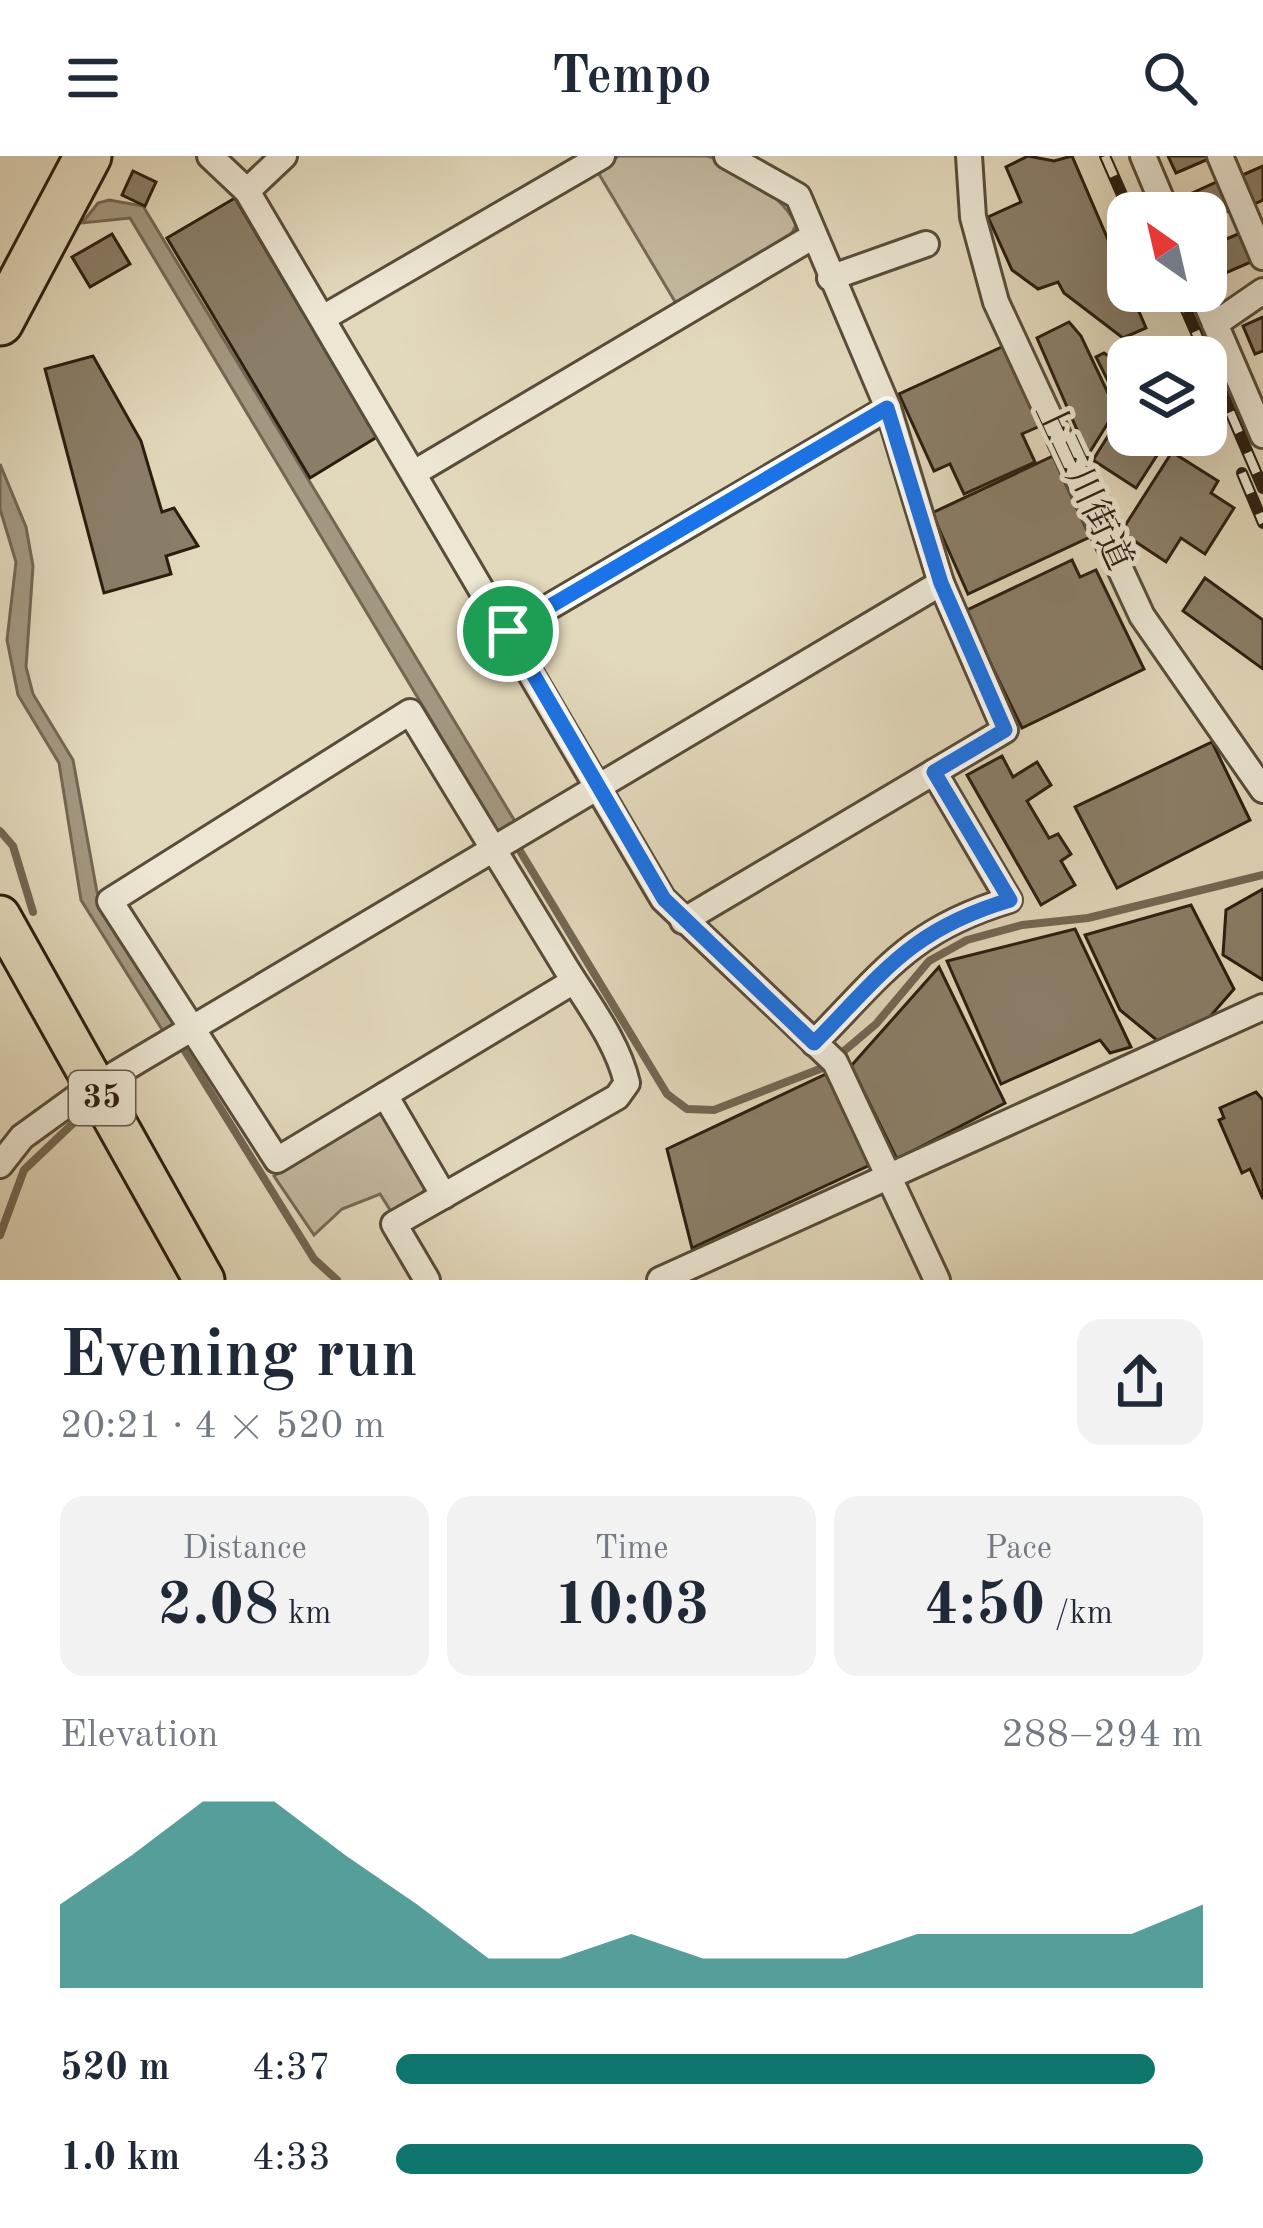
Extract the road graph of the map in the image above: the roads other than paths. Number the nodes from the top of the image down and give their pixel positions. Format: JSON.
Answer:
{"nodes":[{"id":1,"x":88,"y":156,"type":"edge"},
{"id":2,"x":210,"y":156,"type":"edge"},
{"id":3,"x":284,"y":156,"type":"edge"},
{"id":4,"x":602,"y":156,"type":"edge"},
{"id":5,"x":728,"y":156,"type":"edge"},
{"id":6,"x":969,"y":156,"type":"edge"},
{"id":7,"x":1143,"y":156,"type":"edge"},
{"id":8,"x":1220,"y":156,"type":"edge"},
{"id":9,"x":247,"y":191,"type":"junction"},
{"id":10,"x":1158,"y":192,"type":"edge"},
{"id":11,"x":812,"y":237,"type":"junction"},
{"id":12,"x":926,"y":244,"type":"dead end"},
{"id":13,"x":1263,"y":257,"type":"edge"},
{"id":14,"x":830,"y":278,"type":"junction"},
{"id":15,"x":1263,"y":291,"type":"edge"},
{"id":16,"x":1210,"y":312,"type":"edge"},
{"id":17,"x":323,"y":318,"type":"junction"},
{"id":18,"x":0,"y":322,"type":"edge"},
{"id":19,"x":1215,"y":324,"type":"junction"},
{"id":20,"x":887,"y":408,"type":"junction"},
{"id":21,"x":1263,"y":435,"type":"edge"},
{"id":22,"x":415,"y":473,"type":"junction"},
{"id":23,"x":941,"y":583,"type":"junction"},
{"id":24,"x":508,"y":631,"type":"junction"},
{"id":25,"x":934,"y":772,"type":"junction"},
{"id":26,"x":600,"y":785,"type":"junction"},
{"id":27,"x":1263,"y":790,"type":"edge"},
{"id":28,"x":493,"y":849,"type":"junction"},
{"id":29,"x":0,"y":916,"type":"edge"},
{"id":30,"x":683,"y":921,"type":"junction"},
{"id":31,"x":574,"y":981,"type":"junction"},
{"id":32,"x":1263,"y":1007,"type":"edge"},
{"id":33,"x":192,"y":1028,"type":"junction"},
{"id":34,"x":814,"y":1043,"type":"junction"},
{"id":35,"x":95,"y":1085,"type":"junction"},
{"id":36,"x":385,"y":1095,"type":"junction"},
{"id":37,"x":0,"y":1165,"type":"edge"},
{"id":38,"x":892,"y":1175,"type":"junction"},
{"id":39,"x":444,"y":1196,"type":"junction"},
{"id":40,"x":204,"y":1280,"type":"edge"},
{"id":41,"x":427,"y":1280,"type":"edge"},
{"id":42,"x":660,"y":1280,"type":"edge"},
{"id":43,"x":937,"y":1280,"type":"edge"}],
"edges":[{"from":1,"to":18,"type":"highway"},
{"from":2,"to":9,"type":"street"},
{"from":3,"to":9,"type":"street"},
{"from":4,"to":17,"type":"street"},
{"from":5,"to":11,"type":"street"},
{"from":6,"to":27,"type":"street","name":"上三川街道"},
{"from":7,"to":10,"type":"street"},
{"from":8,"to":13,"type":"street"},
{"from":9,"to":17,"type":"street"},
{"from":11,"to":14,"type":"street"},
{"from":11,"to":22,"type":"street"},
{"from":12,"to":14,"type":"street"},
{"from":14,"to":20,"type":"street"},
{"from":15,"to":19,"type":"street"},
{"from":16,"to":19,"type":"street"},
{"from":17,"to":22,"type":"street"},
{"from":19,"to":21,"type":"street"},
{"from":20,"to":23,"type":"street"},
{"from":20,"to":24,"type":"street"},
{"from":22,"to":24,"type":"street"},
{"from":23,"to":25,"type":"street"},
{"from":23,"to":26,"type":"street"},
{"from":24,"to":26,"type":"street"},
{"from":25,"to":30,"type":"street"},
{"from":25,"to":34,"type":"street"},
{"from":26,"to":28,"type":"street"},
{"from":26,"to":30,"type":"street"},
{"from":28,"to":31,"type":"street"},
{"from":28,"to":33,"type":"street"},
{"from":28,"to":33,"type":"street"},
{"from":29,"to":35,"type":"main road","number":"35"},
{"from":30,"to":34,"type":"street"},
{"from":31,"to":36,"type":"street"},
{"from":31,"to":39,"type":"street"},
{"from":32,"to":38,"type":"street"},
{"from":33,"to":35,"type":"street"},
{"from":33,"to":36,"type":"street"},
{"from":34,"to":38,"type":"street"},
{"from":35,"to":37,"type":"street"},
{"from":35,"to":40,"type":"main road","number":"35"},
{"from":36,"to":39,"type":"street"},
{"from":38,"to":42,"type":"street"},
{"from":38,"to":43,"type":"street"},
{"from":39,"to":41,"type":"street"}]}
